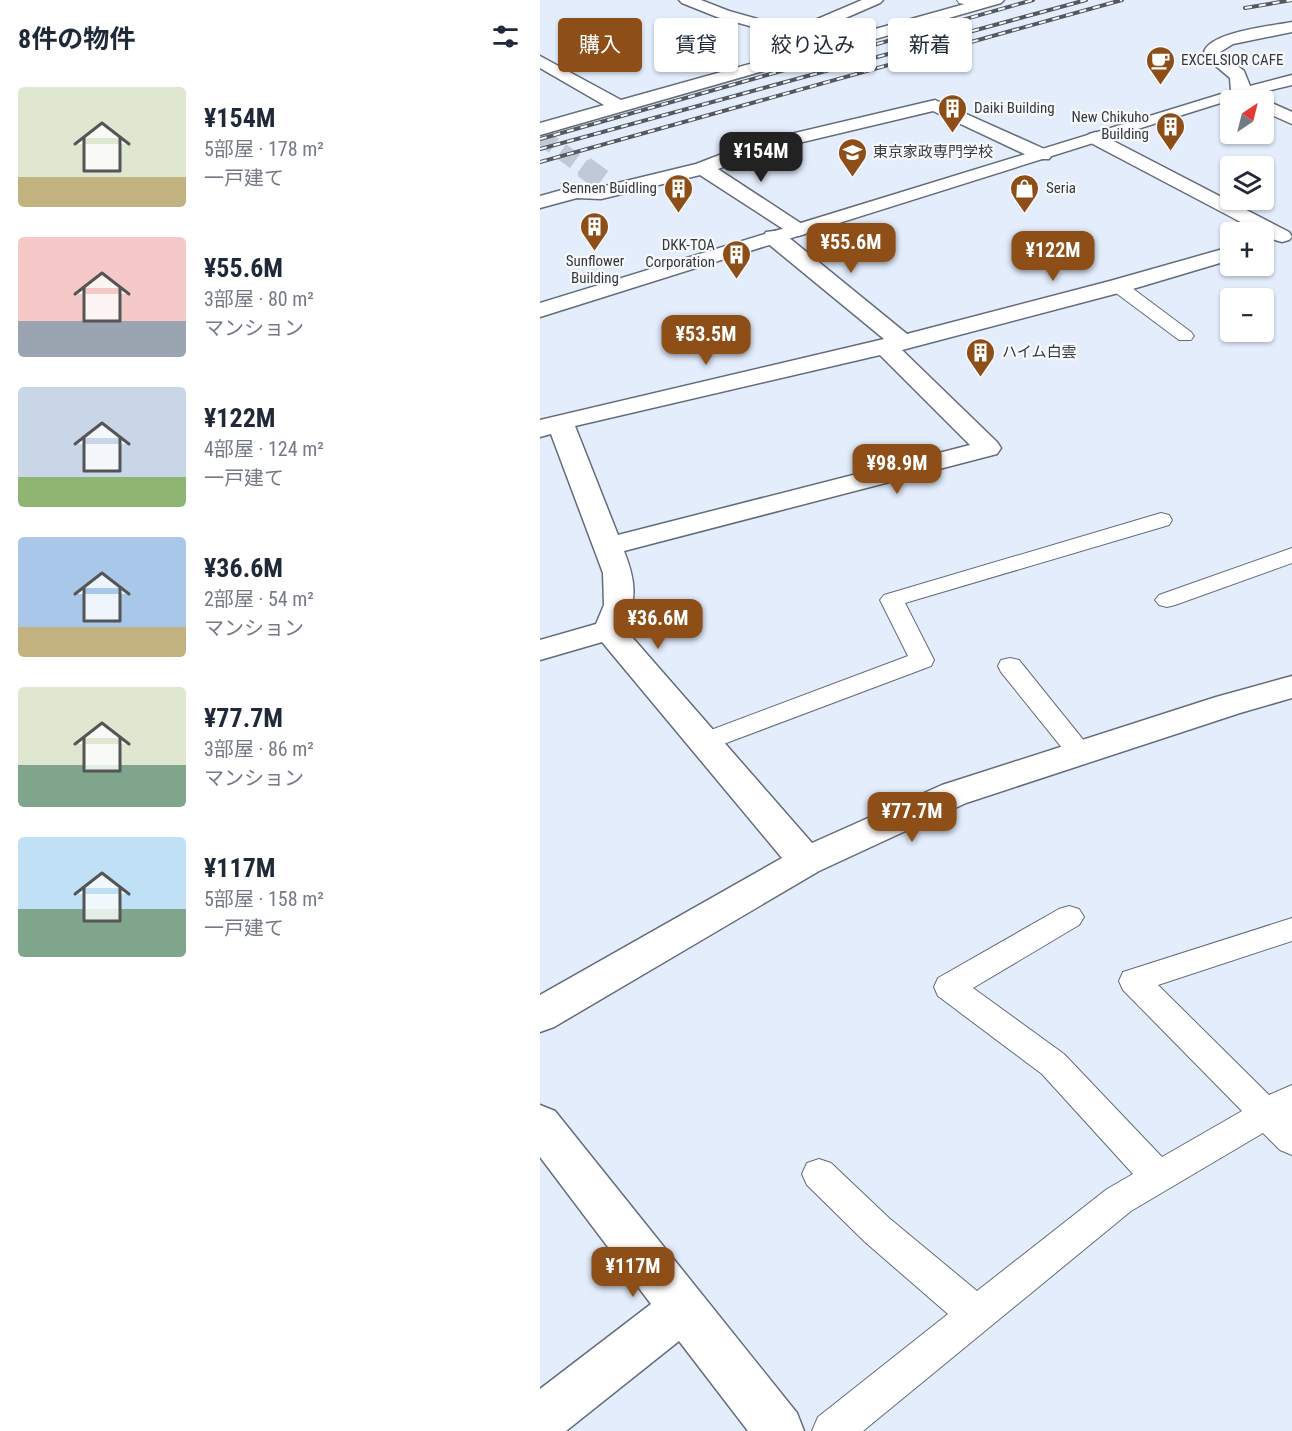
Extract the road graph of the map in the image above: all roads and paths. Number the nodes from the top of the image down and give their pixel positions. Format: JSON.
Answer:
{"nodes":[{"id":1,"x":687,"y":0,"type":"edge"},
{"id":2,"x":875,"y":0,"type":"edge"},
{"id":3,"x":963,"y":0,"type":"edge"},
{"id":4,"x":989,"y":2,"type":"edge"},
{"id":5,"x":833,"y":18,"type":"edge"},
{"id":6,"x":750,"y":22,"type":"edge"},
{"id":7,"x":1292,"y":27,"type":"edge"},
{"id":8,"x":876,"y":34,"type":"edge"},
{"id":9,"x":540,"y":61,"type":"edge"},
{"id":10,"x":1226,"y":65,"type":"junction"},
{"id":11,"x":750,"y":70,"type":"edge"},
{"id":12,"x":1292,"y":78,"type":"edge"},
{"id":13,"x":1244,"y":90,"type":"edge"},
{"id":14,"x":1264,"y":90,"type":"edge"},
{"id":15,"x":1220,"y":104,"type":"edge"},
{"id":16,"x":620,"y":108,"type":"junction"},
{"id":17,"x":1274,"y":110,"type":"edge"},
{"id":18,"x":1292,"y":119,"type":"edge"},
{"id":19,"x":540,"y":129,"type":"edge"},
{"id":20,"x":1096,"y":138,"type":"junction"},
{"id":21,"x":1042,"y":155,"type":"junction"},
{"id":22,"x":703,"y":168,"type":"junction"},
{"id":23,"x":540,"y":202,"type":"edge"},
{"id":24,"x":798,"y":230,"type":"junction"},
{"id":25,"x":774,"y":237,"type":"junction"},
{"id":26,"x":1282,"y":238,"type":"edge"},
{"id":27,"x":1220,"y":256,"type":"edge"},
{"id":28,"x":1118,"y":286,"type":"junction"},
{"id":29,"x":540,"y":310,"type":"edge"},
{"id":30,"x":1185,"y":336,"type":"dead end"},
{"id":31,"x":893,"y":344,"type":"junction"},
{"id":32,"x":550,"y":426,"type":"edge"},
{"id":33,"x":1161,"y":520,"type":"dead end"},
{"id":34,"x":608,"y":546,"type":"junction"},
{"id":35,"x":1292,"y":555,"type":"edge"},
{"id":36,"x":1167,"y":600,"type":"dead end"},
{"id":37,"x":609,"y":630,"type":"junction"},
{"id":38,"x":540,"y":650,"type":"edge"},
{"id":39,"x":1010,"y":666,"type":"dead end"},
{"id":40,"x":1292,"y":687,"type":"edge"},
{"id":41,"x":704,"y":742,"type":"junction"},
{"id":42,"x":1080,"y":753,"type":"junction"},
{"id":43,"x":806,"y":861,"type":"junction"},
{"id":44,"x":1069,"y":917,"type":"dead end"},
{"id":45,"x":1292,"y":929,"type":"edge"},
{"id":46,"x":540,"y":1015,"type":"edge"},
{"id":47,"x":1279,"y":1106,"type":"edge"},
{"id":48,"x":540,"y":1124,"type":"edge"},
{"id":49,"x":1292,"y":1140,"type":"edge"},
{"id":50,"x":819,"y":1174,"type":"dead end"},
{"id":51,"x":1158,"y":1177,"type":"junction"},
{"id":52,"x":682,"y":1309,"type":"junction"},
{"id":53,"x":977,"y":1315,"type":"junction"},
{"id":54,"x":540,"y":1420,"type":"edge"},
{"id":55,"x":779,"y":1431,"type":"edge"},
{"id":56,"x":832,"y":1431,"type":"edge"}],
"edges":[{"from":1,"to":6,"type":"street"},
{"from":2,"to":5,"type":"street"},
{"from":3,"to":4,"type":"lane"},
{"from":4,"to":8,"type":"street"},
{"from":7,"to":10,"type":"street"},
{"from":9,"to":16,"type":"street"},
{"from":10,"to":12,"type":"street"},
{"from":10,"to":13,"type":"street"},
{"from":11,"to":16,"type":"street"},
{"from":12,"to":14,"type":"street"},
{"from":15,"to":20,"type":"street"},
{"from":16,"to":19,"type":"street"},
{"from":17,"to":18,"type":"street"},
{"from":20,"to":21,"type":"street"},
{"from":20,"to":26,"type":"street"},
{"from":21,"to":22,"type":"street"},
{"from":21,"to":24,"type":"street"},
{"from":22,"to":23,"type":"street"},
{"from":22,"to":24,"type":"street"},
{"from":24,"to":25,"type":"street"},
{"from":25,"to":29,"type":"street"},
{"from":25,"to":31,"type":"street"},
{"from":27,"to":28,"type":"street"},
{"from":28,"to":30,"type":"lane"},
{"from":28,"to":31,"type":"street"},
{"from":31,"to":32,"type":"street"},
{"from":31,"to":34,"type":"street"},
{"from":32,"to":34,"type":"street"},
{"from":33,"to":41,"type":"lane"},
{"from":34,"to":37,"type":"street"},
{"from":35,"to":36,"type":"lane"},
{"from":37,"to":38,"type":"street"},
{"from":37,"to":41,"type":"street"},
{"from":39,"to":42,"type":"lane"},
{"from":40,"to":42,"type":"street"},
{"from":41,"to":43,"type":"street"},
{"from":42,"to":43,"type":"street"},
{"from":43,"to":46,"type":"street"},
{"from":44,"to":51,"type":"lane"},
{"from":45,"to":47,"type":"lane"},
{"from":47,"to":49,"type":"lane"},
{"from":47,"to":51,"type":"lane"},
{"from":48,"to":52,"type":"street"},
{"from":50,"to":53,"type":"lane"},
{"from":51,"to":53,"type":"lane"},
{"from":52,"to":54,"type":"street"},
{"from":52,"to":55,"type":"street"},
{"from":53,"to":56,"type":"lane"}]}
